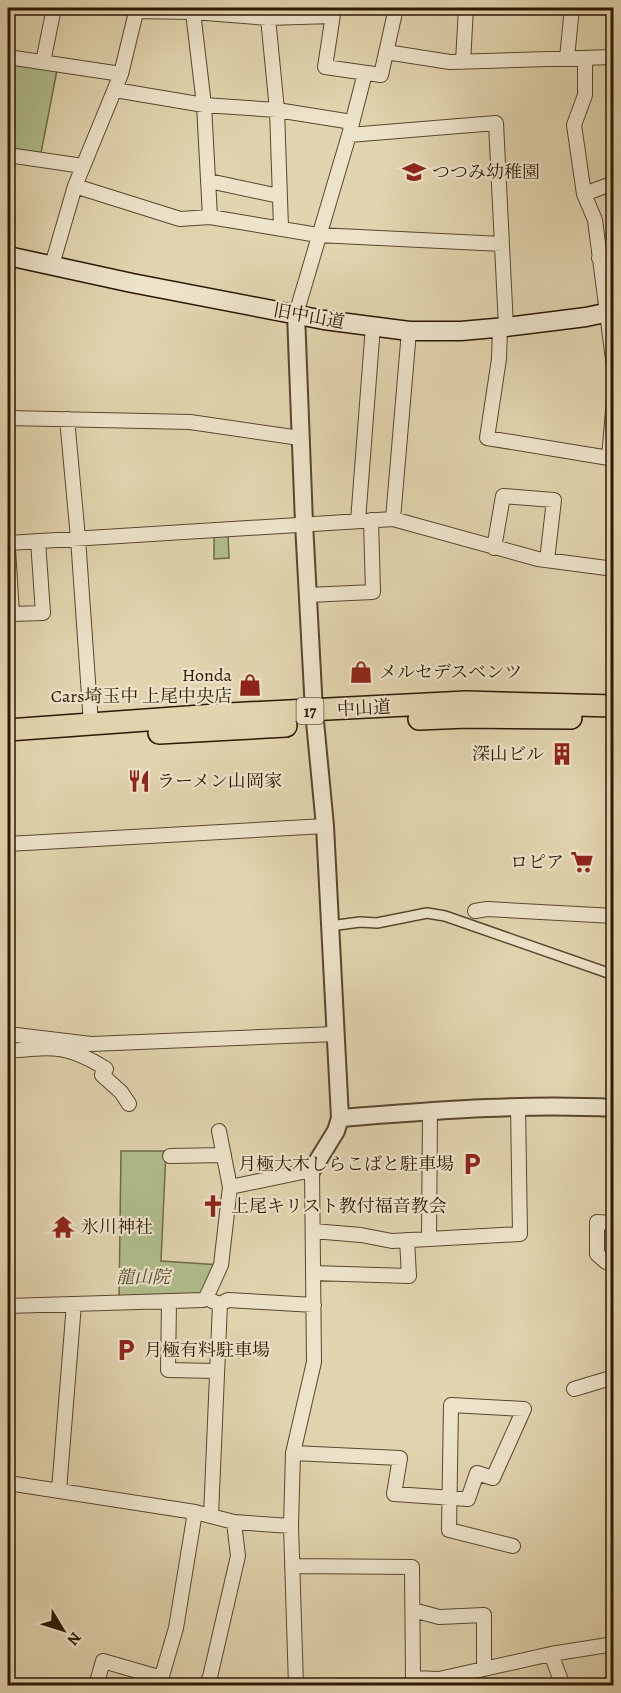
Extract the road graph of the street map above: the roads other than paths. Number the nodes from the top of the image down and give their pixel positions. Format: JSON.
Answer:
{"nodes":[{"id":1,"x":54,"y":8,"type":"edge"},
{"id":2,"x":396,"y":8,"type":"edge"},
{"id":3,"x":466,"y":8,"type":"edge"},
{"id":4,"x":572,"y":8,"type":"edge"},
{"id":5,"x":137,"y":9,"type":"edge"},
{"id":6,"x":200,"y":11,"type":"edge"},
{"id":7,"x":333,"y":12,"type":"edge"},
{"id":8,"x":267,"y":18,"type":"junction"},
{"id":9,"x":386,"y":52,"type":"junction"},
{"id":10,"x":8,"y":57,"type":"edge"},
{"id":11,"x":614,"y":57,"type":"edge"},
{"id":12,"x":567,"y":58,"type":"junction"},
{"id":13,"x":585,"y":58,"type":"junction"},
{"id":14,"x":43,"y":62,"type":"junction"},
{"id":15,"x":463,"y":62,"type":"junction"},
{"id":16,"x":365,"y":73,"type":"junction"},
{"id":17,"x":121,"y":74,"type":"junction"},
{"id":18,"x":115,"y":90,"type":"junction"},
{"id":19,"x":204,"y":105,"type":"junction"},
{"id":20,"x":277,"y":110,"type":"junction"},
{"id":21,"x":351,"y":128,"type":"junction"},
{"id":22,"x":8,"y":155,"type":"edge"},
{"id":23,"x":83,"y":166,"type":"junction"},
{"id":24,"x":208,"y":181,"type":"junction"},
{"id":25,"x":614,"y":183,"type":"edge"},
{"id":26,"x":75,"y":186,"type":"junction"},
{"id":27,"x":584,"y":194,"type":"junction"},
{"id":28,"x":279,"y":196,"type":"junction"},
{"id":29,"x":210,"y":217,"type":"junction"},
{"id":30,"x":281,"y":228,"type":"junction"},
{"id":31,"x":318,"y":235,"type":"junction"},
{"id":32,"x":502,"y":244,"type":"junction"},
{"id":33,"x":614,"y":253,"type":"edge"},
{"id":34,"x":8,"y":256,"type":"edge"},
{"id":35,"x":599,"y":258,"type":"junction"},
{"id":36,"x":51,"y":265,"type":"junction"},
{"id":37,"x":609,"y":312,"type":"edge"},
{"id":38,"x":296,"y":314,"type":"junction"},
{"id":39,"x":373,"y":326,"type":"junction"},
{"id":40,"x":503,"y":328,"type":"junction"},
{"id":41,"x":409,"y":331,"type":"junction"},
{"id":42,"x":614,"y":367,"type":"edge"},
{"id":43,"x":614,"y":399,"type":"edge"},
{"id":44,"x":8,"y":418,"type":"edge"},
{"id":45,"x":67,"y":419,"type":"junction"},
{"id":46,"x":300,"y":438,"type":"junction"},
{"id":47,"x":393,"y":519,"type":"junction"},
{"id":48,"x":364,"y":520,"type":"junction"},
{"id":49,"x":304,"y":523,"type":"junction"},
{"id":50,"x":78,"y":537,"type":"junction"},
{"id":51,"x":38,"y":541,"type":"junction"},
{"id":52,"x":8,"y":543,"type":"edge"},
{"id":53,"x":494,"y":548,"type":"junction"},
{"id":54,"x":8,"y":549,"type":"edge"},
{"id":55,"x":547,"y":560,"type":"junction"},
{"id":56,"x":614,"y":570,"type":"edge"},
{"id":57,"x":308,"y":595,"type":"junction"},
{"id":58,"x":614,"y":706,"type":"edge"},
{"id":59,"x":315,"y":717,"type":"junction"},
{"id":60,"x":614,"y":719,"type":"edge"},
{"id":61,"x":91,"y":724,"type":"junction"},
{"id":62,"x":8,"y":730,"type":"edge"},
{"id":63,"x":8,"y":743,"type":"edge"},
{"id":64,"x":325,"y":826,"type":"junction"},
{"id":65,"x":8,"y":844,"type":"edge"},
{"id":66,"x":475,"y":911,"type":"joint"},
{"id":67,"x":614,"y":916,"type":"edge"},
{"id":68,"x":470,"y":924,"type":"junction"},
{"id":69,"x":330,"y":926,"type":"junction"},
{"id":70,"x":614,"y":975,"type":"edge"},
{"id":71,"x":8,"y":1034,"type":"edge"},
{"id":72,"x":336,"y":1034,"type":"junction"},
{"id":73,"x":8,"y":1051,"type":"edge"},
{"id":74,"x":129,"y":1104,"type":"dead end"},
{"id":75,"x":518,"y":1106,"type":"junction"},
{"id":76,"x":614,"y":1108,"type":"edge"},
{"id":77,"x":430,"y":1111,"type":"junction"},
{"id":78,"x":340,"y":1118,"type":"junction"},
{"id":79,"x":219,"y":1131,"type":"dead end"},
{"id":80,"x":224,"y":1155,"type":"junction"},
{"id":81,"x":170,"y":1156,"type":"dead end"},
{"id":82,"x":312,"y":1170,"type":"junction"},
{"id":83,"x":230,"y":1187,"type":"junction"},
{"id":84,"x":614,"y":1222,"type":"edge"},
{"id":85,"x":313,"y":1231,"type":"junction"},
{"id":86,"x":429,"y":1239,"type":"junction"},
{"id":87,"x":406,"y":1240,"type":"junction"},
{"id":88,"x":614,"y":1262,"type":"edge"},
{"id":89,"x":313,"y":1273,"type":"junction"},
{"id":90,"x":206,"y":1298,"type":"junction"},
{"id":91,"x":169,"y":1301,"type":"junction"},
{"id":92,"x":74,"y":1304,"type":"junction"},
{"id":93,"x":220,"y":1304,"type":"junction"},
{"id":94,"x":314,"y":1305,"type":"junction"},
{"id":95,"x":8,"y":1306,"type":"edge"},
{"id":96,"x":217,"y":1371,"type":"junction"},
{"id":97,"x":614,"y":1377,"type":"edge"},
{"id":98,"x":574,"y":1389,"type":"dead end"},
{"id":99,"x":293,"y":1453,"type":"junction"},
{"id":100,"x":8,"y":1483,"type":"edge"},
{"id":101,"x":59,"y":1490,"type":"junction"},
{"id":102,"x":450,"y":1497,"type":"junction"},
{"id":103,"x":195,"y":1512,"type":"junction"},
{"id":104,"x":211,"y":1516,"type":"junction"},
{"id":105,"x":234,"y":1522,"type":"junction"},
{"id":106,"x":291,"y":1526,"type":"junction"},
{"id":107,"x":513,"y":1546,"type":"dead end"},
{"id":108,"x":292,"y":1566,"type":"junction"},
{"id":109,"x":413,"y":1610,"type":"junction"},
{"id":110,"x":614,"y":1644,"type":"edge"},
{"id":111,"x":552,"y":1654,"type":"junction"},
{"id":112,"x":484,"y":1669,"type":"junction"},
{"id":113,"x":160,"y":1682,"type":"edge"},
{"id":114,"x":96,"y":1686,"type":"edge"},
{"id":115,"x":206,"y":1686,"type":"edge"},
{"id":116,"x":296,"y":1686,"type":"edge"},
{"id":117,"x":564,"y":1686,"type":"edge"}],
"edges":[{"from":1,"to":14,"type":"street"},
{"from":2,"to":9,"type":"street"},
{"from":3,"to":15,"type":"street"},
{"from":4,"to":12,"type":"street"},
{"from":5,"to":6,"type":"street"},
{"from":5,"to":17,"type":"street"},
{"from":6,"to":8,"type":"street"},
{"from":6,"to":19,"type":"street"},
{"from":7,"to":8,"type":"street"},
{"from":7,"to":16,"type":"street"},
{"from":8,"to":20,"type":"street"},
{"from":9,"to":15,"type":"street"},
{"from":9,"to":16,"type":"street"},
{"from":10,"to":14,"type":"street"},
{"from":11,"to":13,"type":"street"},
{"from":12,"to":13,"type":"street"},
{"from":12,"to":15,"type":"street"},
{"from":13,"to":27,"type":"street"},
{"from":14,"to":17,"type":"street"},
{"from":16,"to":21,"type":"street"},
{"from":17,"to":18,"type":"street"},
{"from":18,"to":19,"type":"street"},
{"from":18,"to":23,"type":"street"},
{"from":19,"to":20,"type":"street"},
{"from":19,"to":24,"type":"street"},
{"from":20,"to":21,"type":"street"},
{"from":20,"to":28,"type":"street"},
{"from":21,"to":31,"type":"street"},
{"from":21,"to":32,"type":"street"},
{"from":22,"to":23,"type":"street"},
{"from":23,"to":26,"type":"street"},
{"from":24,"to":28,"type":"street"},
{"from":24,"to":29,"type":"street"},
{"from":25,"to":27,"type":"street"},
{"from":26,"to":29,"type":"street"},
{"from":26,"to":36,"type":"street"},
{"from":27,"to":35,"type":"street"},
{"from":28,"to":30,"type":"street"},
{"from":29,"to":30,"type":"street"},
{"from":30,"to":31,"type":"street"},
{"from":31,"to":32,"type":"street"},
{"from":31,"to":38,"type":"street"},
{"from":32,"to":40,"type":"street"},
{"from":33,"to":35,"type":"street"},
{"from":34,"to":36,"type":"main road","name":"旧中山道"},
{"from":35,"to":37,"type":"street"},
{"from":36,"to":38,"type":"main road","name":"旧中山道"},
{"from":37,"to":40,"type":"main road","name":"旧中山道"},
{"from":37,"to":42,"type":"street"},
{"from":38,"to":39,"type":"main road","name":"旧中山道"},
{"from":38,"to":46,"type":"street"},
{"from":39,"to":41,"type":"main road","name":"旧中山道"},
{"from":39,"to":48,"type":"street"},
{"from":40,"to":41,"type":"main road","name":"旧中山道"},
{"from":40,"to":43,"type":"street"},
{"from":41,"to":47,"type":"street"},
{"from":44,"to":45,"type":"street"},
{"from":45,"to":46,"type":"street"},
{"from":45,"to":50,"type":"street"},
{"from":46,"to":49,"type":"street"},
{"from":47,"to":48,"type":"street"},
{"from":47,"to":53,"type":"street"},
{"from":48,"to":49,"type":"street"},
{"from":48,"to":57,"type":"street"},
{"from":49,"to":50,"type":"street"},
{"from":49,"to":57,"type":"street"},
{"from":50,"to":51,"type":"street"},
{"from":50,"to":61,"type":"street"},
{"from":51,"to":52,"type":"street"},
{"from":51,"to":54,"type":"street"},
{"from":53,"to":55,"type":"street"},
{"from":53,"to":55,"type":"street"},
{"from":55,"to":56,"type":"street"},
{"from":57,"to":59,"type":"street"},
{"from":58,"to":59,"type":"highway","name":"中山道","number":"17"},
{"from":59,"to":60,"type":"highway","name":"中山道","number":"17"},
{"from":59,"to":61,"type":"highway","name":"中山道","number":"17"},
{"from":59,"to":63,"type":"highway","name":"中山道","number":"17"},
{"from":59,"to":64,"type":"street"},
{"from":61,"to":62,"type":"highway","name":"中山道","number":"17"},
{"from":64,"to":65,"type":"street"},
{"from":64,"to":69,"type":"street"},
{"from":66,"to":67,"type":"street"},
{"from":66,"to":68,"type":"street"},
{"from":68,"to":69,"type":"street"},
{"from":68,"to":70,"type":"street"},
{"from":69,"to":72,"type":"street"},
{"from":71,"to":72,"type":"street"},
{"from":72,"to":78,"type":"street"},
{"from":73,"to":74,"type":"street"},
{"from":75,"to":76,"type":"street"},
{"from":75,"to":77,"type":"street"},
{"from":75,"to":86,"type":"street"},
{"from":77,"to":78,"type":"street"},
{"from":77,"to":86,"type":"street"},
{"from":78,"to":82,"type":"street"},
{"from":79,"to":80,"type":"street"},
{"from":80,"to":81,"type":"street"},
{"from":80,"to":83,"type":"street"},
{"from":82,"to":83,"type":"street"},
{"from":82,"to":85,"type":"street"},
{"from":83,"to":90,"type":"street"},
{"from":84,"to":88,"type":"street"},
{"from":85,"to":87,"type":"street"},
{"from":85,"to":89,"type":"street"},
{"from":86,"to":87,"type":"street"},
{"from":87,"to":89,"type":"street"},
{"from":89,"to":94,"type":"street"},
{"from":90,"to":91,"type":"street"},
{"from":90,"to":93,"type":"street"},
{"from":91,"to":92,"type":"street"},
{"from":91,"to":96,"type":"street"},
{"from":92,"to":95,"type":"street"},
{"from":92,"to":101,"type":"street"},
{"from":93,"to":94,"type":"street"},
{"from":93,"to":96,"type":"street"},
{"from":94,"to":99,"type":"street"},
{"from":96,"to":104,"type":"street"},
{"from":97,"to":98,"type":"street"},
{"from":99,"to":102,"type":"street"},
{"from":99,"to":106,"type":"street"},
{"from":100,"to":101,"type":"street"},
{"from":101,"to":103,"type":"street"},
{"from":102,"to":102,"type":"street"},
{"from":102,"to":107,"type":"street"},
{"from":103,"to":104,"type":"street"},
{"from":103,"to":113,"type":"street"},
{"from":104,"to":105,"type":"street"},
{"from":105,"to":106,"type":"street"},
{"from":105,"to":115,"type":"street"},
{"from":106,"to":108,"type":"street"},
{"from":108,"to":109,"type":"street"},
{"from":108,"to":116,"type":"street"},
{"from":109,"to":112,"type":"street"},
{"from":109,"to":112,"type":"street"},
{"from":110,"to":111,"type":"street"},
{"from":111,"to":112,"type":"street"},
{"from":111,"to":117,"type":"street"},
{"from":113,"to":114,"type":"street"}]}
